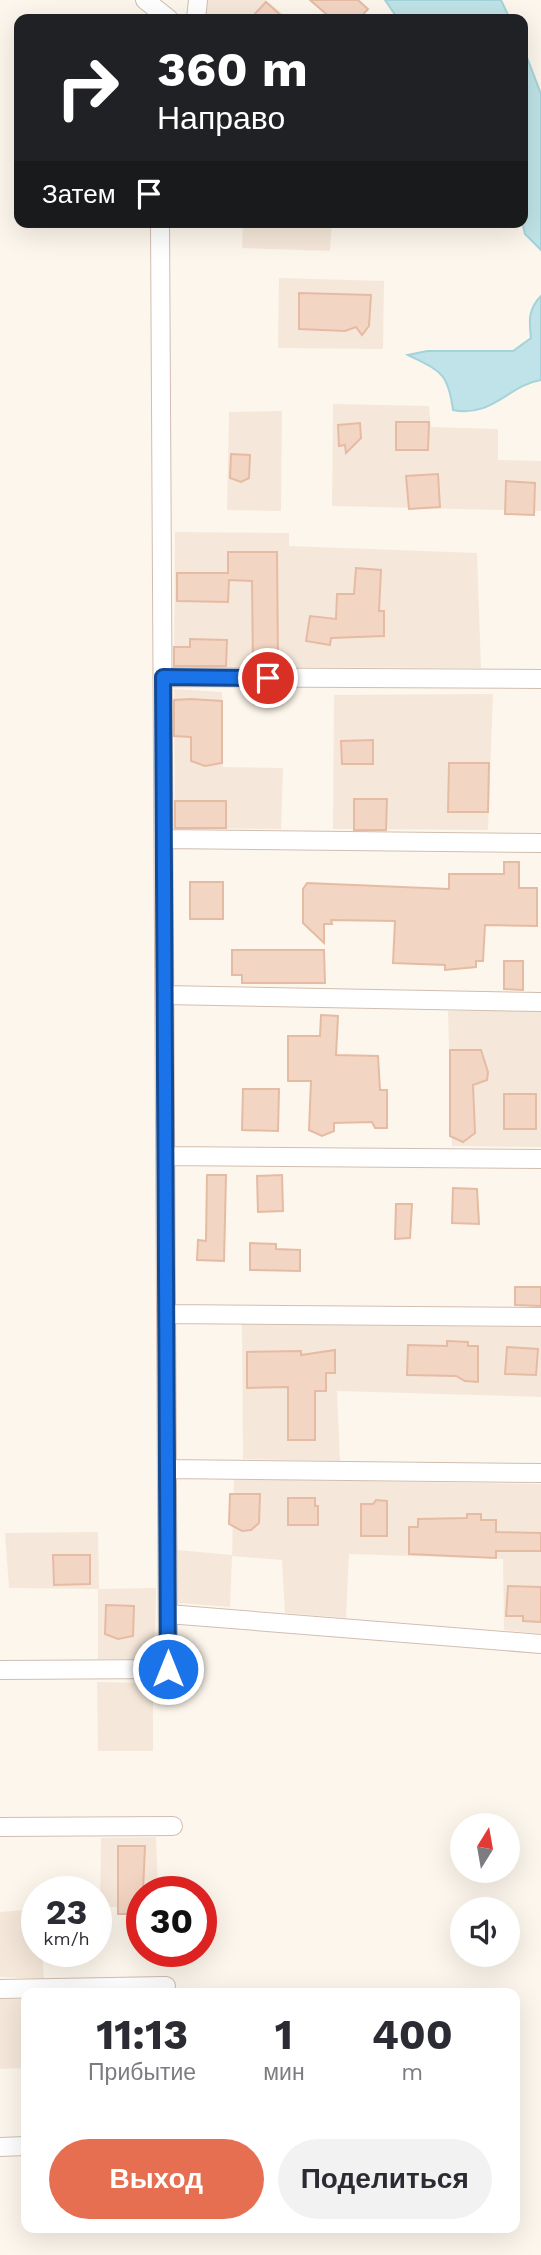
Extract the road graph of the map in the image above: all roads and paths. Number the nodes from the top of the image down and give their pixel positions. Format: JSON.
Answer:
{"nodes":[{"id":1,"x":160,"y":228,"type":"edge"},
{"id":2,"x":163,"y":677,"type":"junction"},
{"id":3,"x":541,"y":679,"type":"edge"},
{"id":4,"x":163,"y":839,"type":"junction"},
{"id":5,"x":541,"y":843,"type":"edge"},
{"id":6,"x":164,"y":995,"type":"junction"},
{"id":7,"x":541,"y":1002,"type":"edge"},
{"id":8,"x":165,"y":1156,"type":"junction"},
{"id":9,"x":541,"y":1159,"type":"edge"},
{"id":10,"x":166,"y":1314,"type":"junction"},
{"id":11,"x":541,"y":1317,"type":"edge"},
{"id":12,"x":167,"y":1469,"type":"junction"},
{"id":13,"x":541,"y":1473,"type":"edge"},
{"id":14,"x":168,"y":1614,"type":"junction"},
{"id":15,"x":541,"y":1644,"type":"edge"},
{"id":16,"x":0,"y":1670,"type":"edge"},
{"id":17,"x":173,"y":1826,"type":"dead end"},
{"id":18,"x":0,"y":1827,"type":"edge"},
{"id":19,"x":166,"y":1986,"type":"dead end"},
{"id":20,"x":55,"y":1988,"type":"edge"},
{"id":21,"x":0,"y":1989,"type":"edge"},
{"id":22,"x":21,"y":1989,"type":"edge"},
{"id":23,"x":21,"y":2146,"type":"edge"},
{"id":24,"x":0,"y":2147,"type":"edge"}],
"edges":[{"from":1,"to":2,"type":"street"},
{"from":2,"to":3,"type":"street"},
{"from":2,"to":4,"type":"street"},
{"from":4,"to":5,"type":"street"},
{"from":4,"to":6,"type":"street"},
{"from":6,"to":7,"type":"street"},
{"from":6,"to":8,"type":"street"},
{"from":8,"to":9,"type":"street"},
{"from":8,"to":10,"type":"street"},
{"from":10,"to":11,"type":"street"},
{"from":10,"to":12,"type":"street"},
{"from":12,"to":13,"type":"street"},
{"from":12,"to":14,"type":"street"},
{"from":14,"to":15,"type":"street"},
{"from":14,"to":16,"type":"street"},
{"from":17,"to":18,"type":"street"},
{"from":19,"to":20,"type":"street"},
{"from":21,"to":22,"type":"street"},
{"from":23,"to":24,"type":"street"}]}
